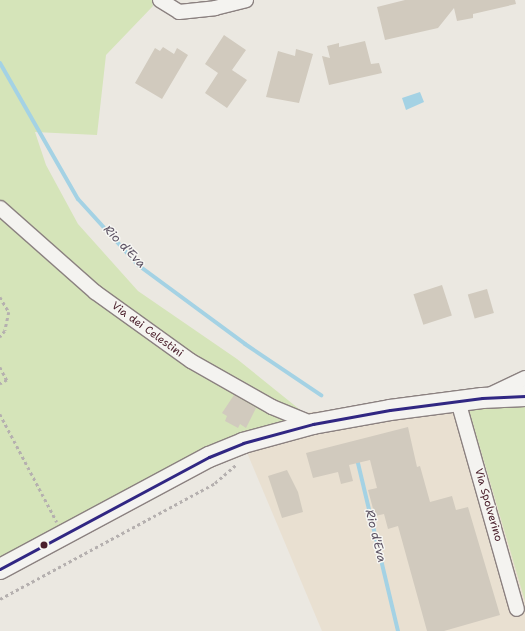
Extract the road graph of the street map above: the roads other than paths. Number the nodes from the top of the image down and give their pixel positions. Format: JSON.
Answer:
{"nodes":[{"id":1,"x":160,"y":0,"type":"edge"},
{"id":2,"x":246,"y":0,"type":"edge"},
{"id":3,"x":0,"y":208,"type":"edge"},
{"id":4,"x":525,"y":378,"type":"edge"},
{"id":5,"x":525,"y":396,"type":"edge"},
{"id":6,"x":482,"y":398,"type":"junction"},
{"id":7,"x":458,"y":402,"type":"junction"},
{"id":8,"x":313,"y":424,"type":"junction"},
{"id":9,"x":0,"y":570,"type":"edge"},
{"id":10,"x":517,"y":609,"type":"dead end"}],
"edges":[{"from":1,"to":2,"type":"street"},
{"from":3,"to":8,"type":"street","name":"Via dei Celestini"},
{"from":4,"to":6,"type":"street"},
{"from":5,"to":6,"type":"main road"},
{"from":6,"to":7,"type":"main road"},
{"from":7,"to":8,"type":"main road"},
{"from":7,"to":10,"type":"street","name":"Via Spolverino"},
{"from":8,"to":9,"type":"main road"}]}
